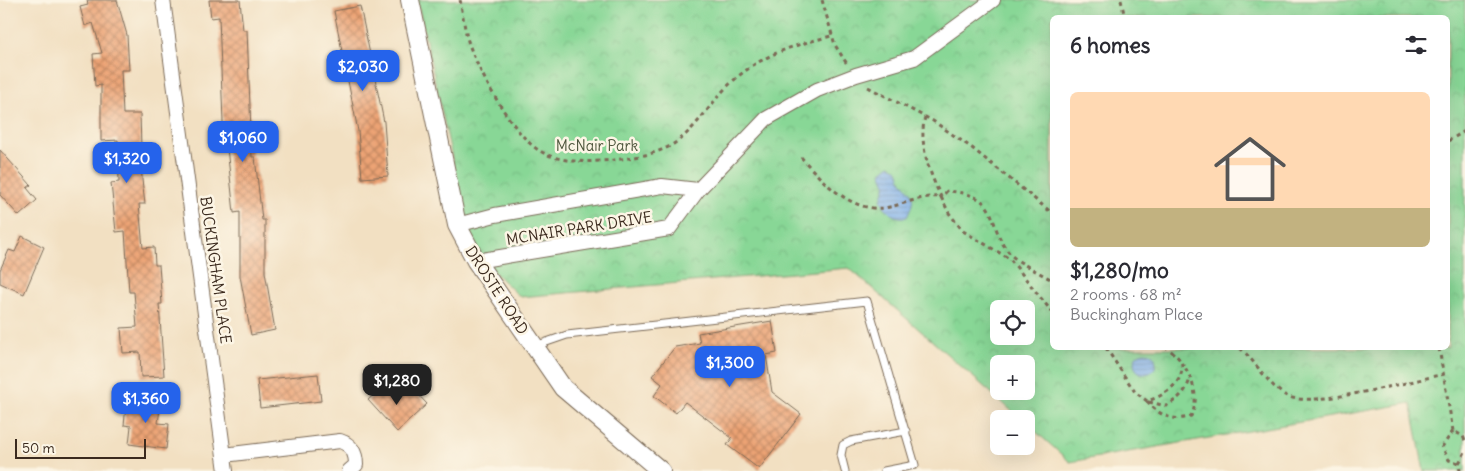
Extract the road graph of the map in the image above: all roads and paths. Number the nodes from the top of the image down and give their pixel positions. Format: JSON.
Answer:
{"nodes":[{"id":1,"x":163,"y":0,"type":"edge"},
{"id":2,"x":410,"y":0,"type":"edge"},
{"id":3,"x":460,"y":0,"type":"edge"},
{"id":4,"x":822,"y":0,"type":"edge"},
{"id":5,"x":993,"y":0,"type":"edge"},
{"id":6,"x":1121,"y":0,"type":"edge"},
{"id":7,"x":1124,"y":15,"type":"edge"},
{"id":8,"x":832,"y":36,"type":"junction"},
{"id":9,"x":856,"y":75,"type":"junction"},
{"id":10,"x":925,"y":117,"type":"junction"},
{"id":11,"x":1465,"y":131,"type":"edge"},
{"id":12,"x":1450,"y":141,"type":"edge"},
{"id":13,"x":801,"y":157,"type":"dead end"},
{"id":14,"x":698,"y":190,"type":"junction"},
{"id":15,"x":940,"y":197,"type":"junction"},
{"id":16,"x":1050,"y":211,"type":"edge"},
{"id":17,"x":457,"y":225,"type":"junction"},
{"id":18,"x":1011,"y":257,"type":"junction"},
{"id":19,"x":476,"y":262,"type":"junction"},
{"id":20,"x":1050,"y":279,"type":"edge"},
{"id":21,"x":1050,"y":309,"type":"edge"},
{"id":22,"x":534,"y":346,"type":"junction"},
{"id":23,"x":1107,"y":350,"type":"edge"},
{"id":24,"x":1169,"y":350,"type":"edge"},
{"id":25,"x":1242,"y":350,"type":"edge"},
{"id":26,"x":1439,"y":350,"type":"edge"},
{"id":27,"x":1179,"y":359,"type":"junction"},
{"id":28,"x":1444,"y":374,"type":"junction"},
{"id":29,"x":1190,"y":377,"type":"junction"},
{"id":30,"x":1146,"y":400,"type":"junction"},
{"id":31,"x":1453,"y":431,"type":"junction"},
{"id":32,"x":906,"y":432,"type":"junction"},
{"id":33,"x":1465,"y":441,"type":"edge"},
{"id":34,"x":1465,"y":452,"type":"edge"},
{"id":35,"x":224,"y":455,"type":"junction"},
{"id":36,"x":1460,"y":463,"type":"junction"},
{"id":37,"x":226,"y":471,"type":"edge"},
{"id":38,"x":350,"y":471,"type":"edge"},
{"id":39,"x":661,"y":471,"type":"edge"},
{"id":40,"x":845,"y":471,"type":"edge"},
{"id":41,"x":884,"y":471,"type":"edge"},
{"id":42,"x":1460,"y":471,"type":"edge"}],
"edges":[{"from":1,"to":35,"type":"street","name":"BUCKINGHAM PLACE"},
{"from":2,"to":17,"type":"street","name":"DROSTE ROAD"},
{"from":3,"to":8,"type":"path"},
{"from":4,"to":8,"type":"path"},
{"from":5,"to":9,"type":"street","name":"MCNAIR PARK DRIVE"},
{"from":6,"to":7,"type":"path"},
{"from":8,"to":9,"type":"path"},
{"from":9,"to":10,"type":"path"},
{"from":9,"to":14,"type":"street","name":"MCNAIR PARK DRIVE"},
{"from":10,"to":15,"type":"path"},
{"from":10,"to":16,"type":"path"},
{"from":11,"to":12,"type":"path"},
{"from":13,"to":15,"type":"path"},
{"from":14,"to":17,"type":"street","name":"MCNAIR PARK DRIVE"},
{"from":14,"to":19,"type":"street","name":"MCNAIR PARK DRIVE"},
{"from":15,"to":18,"type":"path"},
{"from":15,"to":18,"type":"path"},
{"from":17,"to":19,"type":"street","name":"DROSTE ROAD"},
{"from":18,"to":20,"type":"path"},
{"from":18,"to":21,"type":"path"},
{"from":19,"to":22,"type":"street","name":"DROSTE ROAD"},
{"from":22,"to":32,"type":"lane"},
{"from":22,"to":39,"type":"street","name":"DROSTE ROAD"},
{"from":23,"to":30,"type":"path"},
{"from":24,"to":27,"type":"path"},
{"from":25,"to":28,"type":"path"},
{"from":26,"to":28,"type":"path"},
{"from":27,"to":29,"type":"path"},
{"from":27,"to":30,"type":"path"},
{"from":28,"to":31,"type":"path"},
{"from":29,"to":30,"type":"path"},
{"from":29,"to":30,"type":"path"},
{"from":31,"to":33,"type":"path"},
{"from":31,"to":36,"type":"path"},
{"from":32,"to":40,"type":"lane"},
{"from":32,"to":41,"type":"lane"},
{"from":34,"to":36,"type":"path"},
{"from":35,"to":37,"type":"street","name":"BUCKINGHAM PLACE"},
{"from":35,"to":38,"type":"street"},
{"from":36,"to":42,"type":"path"}]}
